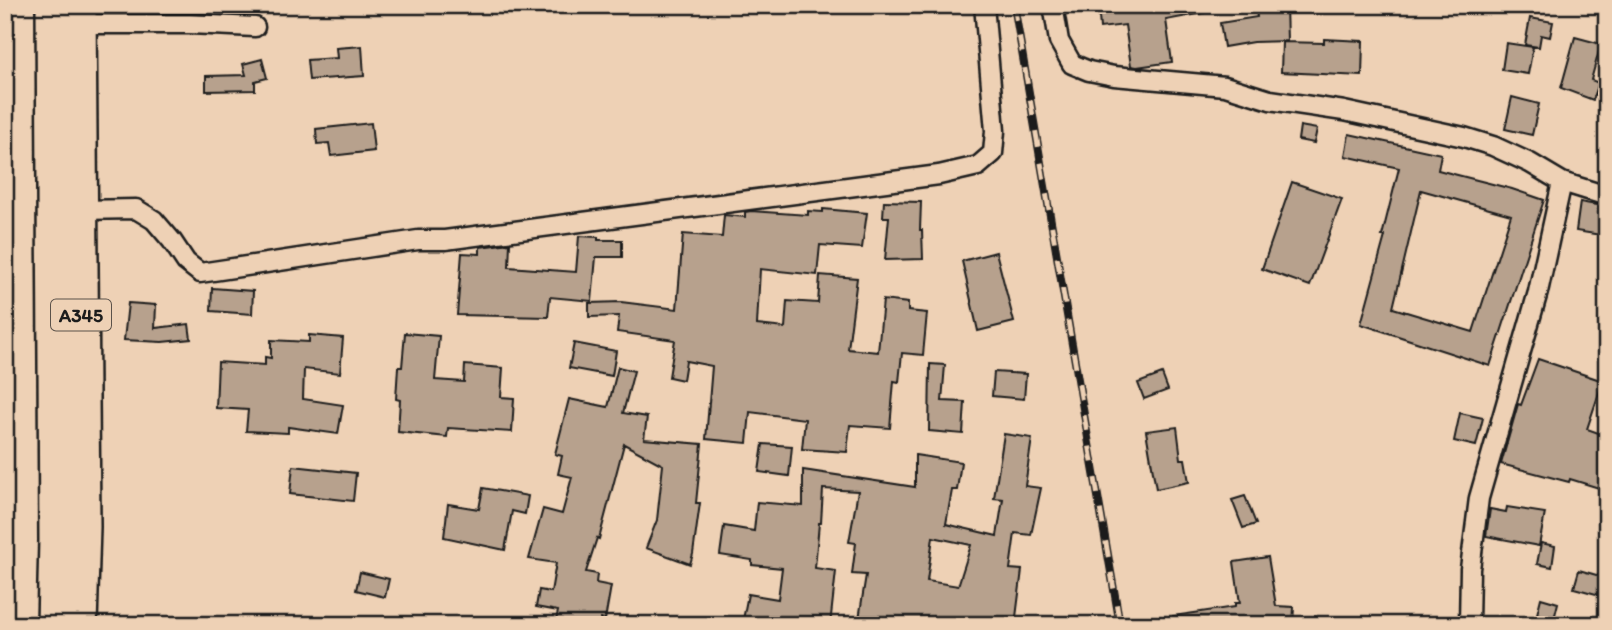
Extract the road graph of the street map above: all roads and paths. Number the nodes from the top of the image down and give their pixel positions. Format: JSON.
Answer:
{"nodes":[{"id":1,"x":984,"y":5,"type":"edge"},
{"id":2,"x":1053,"y":5,"type":"edge"},
{"id":3,"x":66,"y":15,"type":"edge"},
{"id":4,"x":254,"y":27,"type":"dead end"},
{"id":5,"x":1562,"y":181,"type":"junction"},
{"id":6,"x":1607,"y":196,"type":"edge"},
{"id":7,"x":80,"y":210,"type":"junction"},
{"id":8,"x":54,"y":625,"type":"edge"},
{"id":9,"x":80,"y":625,"type":"edge"},
{"id":10,"x":1469,"y":625,"type":"edge"}],
"edges":[{"from":1,"to":7,"type":"street"},
{"from":2,"to":5,"type":"street"},
{"from":3,"to":4,"type":"street"},
{"from":3,"to":7,"type":"highway","number":"A345"},
{"from":3,"to":8,"type":"highway","number":"A345"},
{"from":5,"to":6,"type":"street"},
{"from":5,"to":10,"type":"street"},
{"from":7,"to":9,"type":"highway","number":"A345"}]}
